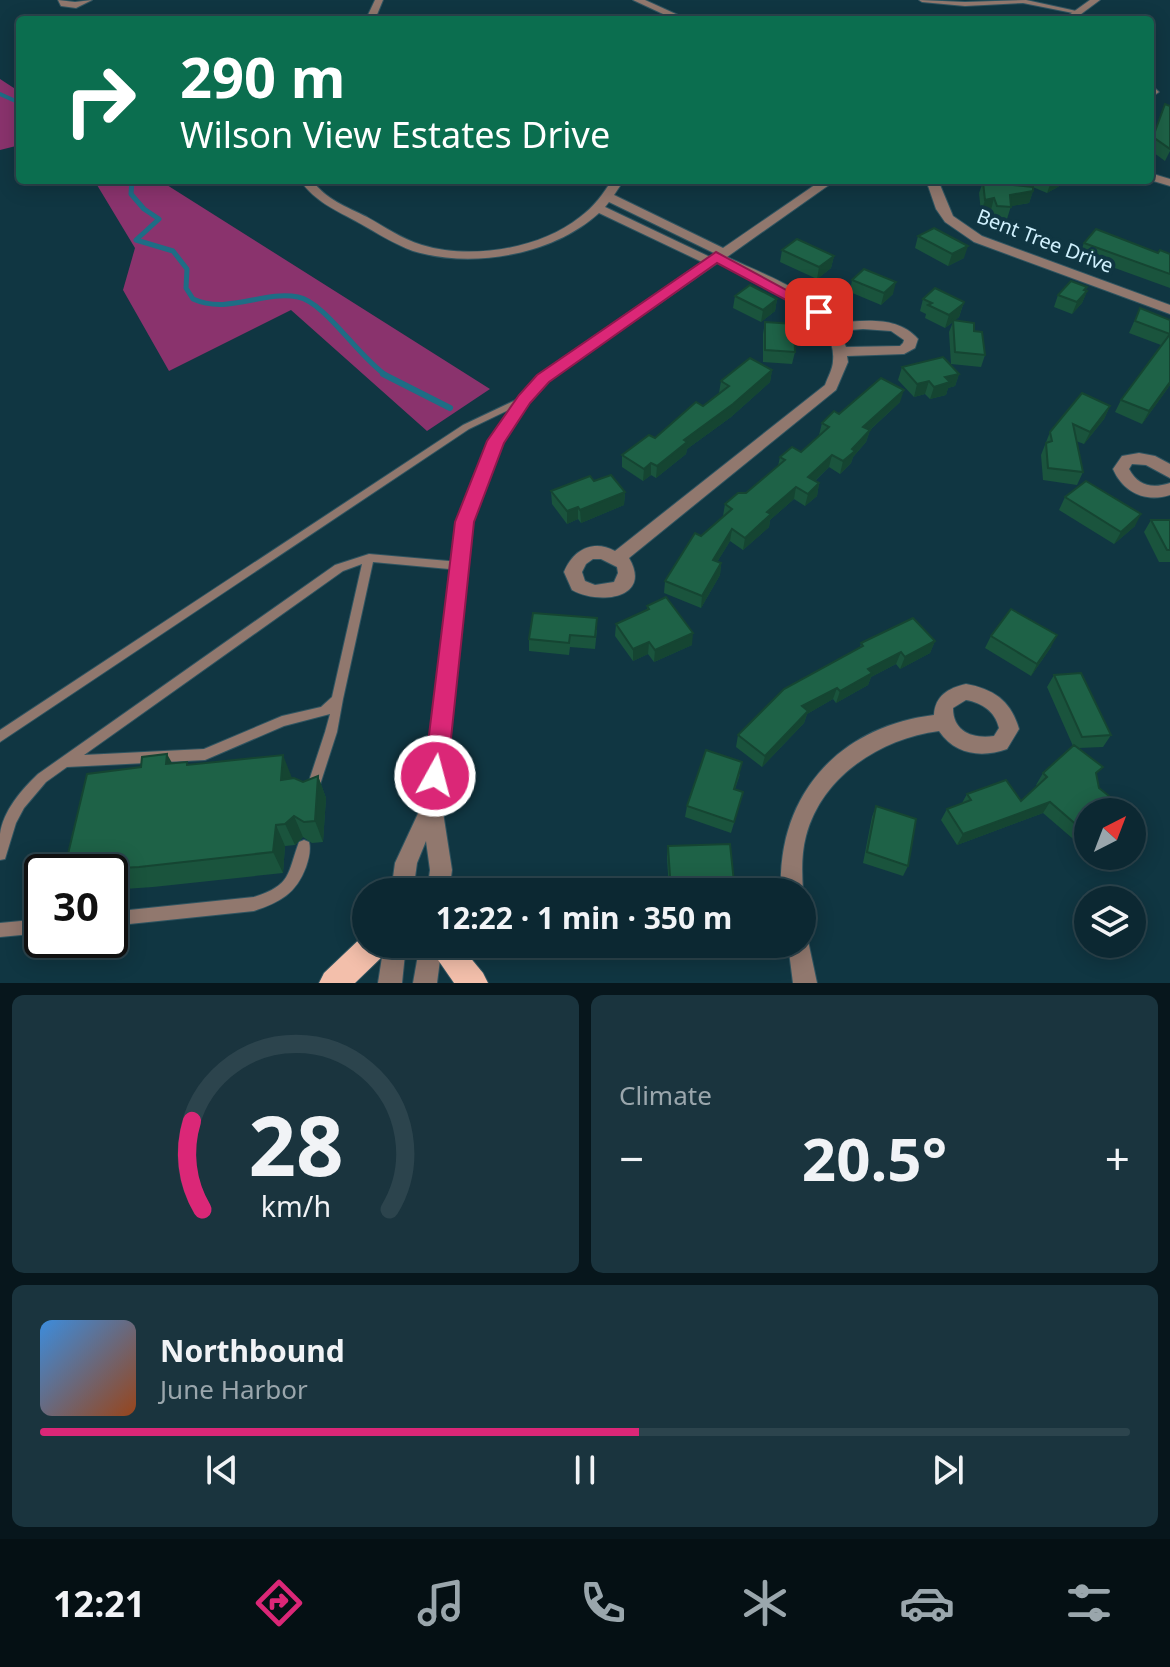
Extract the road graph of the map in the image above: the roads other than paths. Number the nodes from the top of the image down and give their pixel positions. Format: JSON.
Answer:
{"nodes":[{"id":1,"x":62,"y":0,"type":"edge"},
{"id":2,"x":88,"y":0,"type":"edge"},
{"id":3,"x":637,"y":0,"type":"edge"},
{"id":4,"x":922,"y":0,"type":"edge"},
{"id":5,"x":1096,"y":0,"type":"edge"},
{"id":6,"x":1078,"y":12,"type":"junction"},
{"id":7,"x":338,"y":16,"type":"edge"},
{"id":8,"x":358,"y":16,"type":"edge"},
{"id":9,"x":675,"y":16,"type":"edge"},
{"id":10,"x":1072,"y":16,"type":"edge"},
{"id":11,"x":309,"y":184,"type":"edge"},
{"id":12,"x":616,"y":184,"type":"edge"},
{"id":13,"x":824,"y":184,"type":"edge"},
{"id":14,"x":935,"y":184,"type":"edge"},
{"id":15,"x":608,"y":197,"type":"junction"},
{"id":16,"x":598,"y":208,"type":"junction"},
{"id":17,"x":716,"y":257,"type":"junction"},
{"id":18,"x":1170,"y":310,"type":"edge"},
{"id":19,"x":832,"y":327,"type":"junction"},
{"id":20,"x":841,"y":352,"type":"junction"},
{"id":21,"x":524,"y":399,"type":"junction"},
{"id":22,"x":1169,"y":469,"type":"edge"},
{"id":23,"x":1170,"y":489,"type":"edge"},
{"id":24,"x":619,"y":557,"type":"dead end"},
{"id":25,"x":369,"y":558,"type":"junction"},
{"id":26,"x":460,"y":566,"type":"junction"},
{"id":27,"x":337,"y":699,"type":"junction"},
{"id":28,"x":944,"y":722,"type":"dead end"},
{"id":29,"x":0,"y":737,"type":"edge"},
{"id":30,"x":65,"y":762,"type":"junction"},
{"id":31,"x":310,"y":795,"type":"edge"},
{"id":32,"x":432,"y":806,"type":"junction"},
{"id":33,"x":304,"y":846,"type":"dead end"},
{"id":34,"x":0,"y":854,"type":"edge"},
{"id":35,"x":404,"y":878,"type":"edge"},
{"id":36,"x":440,"y":878,"type":"edge"},
{"id":37,"x":792,"y":878,"type":"edge"},
{"id":38,"x":128,"y":917,"type":"edge"},
{"id":39,"x":24,"y":928,"type":"edge"},
{"id":40,"x":0,"y":930,"type":"edge"},
{"id":41,"x":360,"y":958,"type":"edge"},
{"id":42,"x":393,"y":958,"type":"edge"},
{"id":43,"x":429,"y":958,"type":"edge"},
{"id":44,"x":452,"y":958,"type":"edge"},
{"id":45,"x":801,"y":958,"type":"edge"},
{"id":46,"x":334,"y":983,"type":"edge"},
{"id":47,"x":390,"y":983,"type":"edge"},
{"id":48,"x":425,"y":983,"type":"edge"},
{"id":49,"x":473,"y":983,"type":"edge"},
{"id":50,"x":805,"y":983,"type":"edge"}],
"edges":[{"from":1,"to":2,"type":"street"},
{"from":3,"to":9,"type":"street"},
{"from":4,"to":6,"type":"lane"},
{"from":5,"to":6,"type":"street"},
{"from":6,"to":10,"type":"street"},
{"from":7,"to":8,"type":"street"},
{"from":11,"to":16,"type":"street"},
{"from":12,"to":15,"type":"street"},
{"from":13,"to":17,"type":"street"},
{"from":14,"to":18,"type":"street","name":"Bent Tree Drive"},
{"from":15,"to":16,"type":"street"},
{"from":15,"to":17,"type":"street"},
{"from":16,"to":17,"type":"street"},
{"from":17,"to":19,"type":"street"},
{"from":17,"to":21,"type":"street"},
{"from":19,"to":20,"type":"street"},
{"from":19,"to":20,"type":"street"},
{"from":20,"to":24,"type":"street"},
{"from":21,"to":26,"type":"street"},
{"from":21,"to":29,"type":"lane"},
{"from":22,"to":23,"type":"street"},
{"from":25,"to":26,"type":"lane"},
{"from":25,"to":27,"type":"lane"},
{"from":25,"to":30,"type":"lane"},
{"from":26,"to":32,"type":"street"},
{"from":27,"to":30,"type":"lane"},
{"from":27,"to":31,"type":"lane"},
{"from":28,"to":37,"type":"street"},
{"from":30,"to":34,"type":"lane"},
{"from":32,"to":35,"type":"street"},
{"from":32,"to":36,"type":"street"},
{"from":33,"to":38,"type":"lane"},
{"from":39,"to":40,"type":"lane"},
{"from":41,"to":46,"type":"main road"},
{"from":42,"to":47,"type":"street"},
{"from":43,"to":48,"type":"street"},
{"from":44,"to":49,"type":"main road"},
{"from":45,"to":50,"type":"street"}]}
